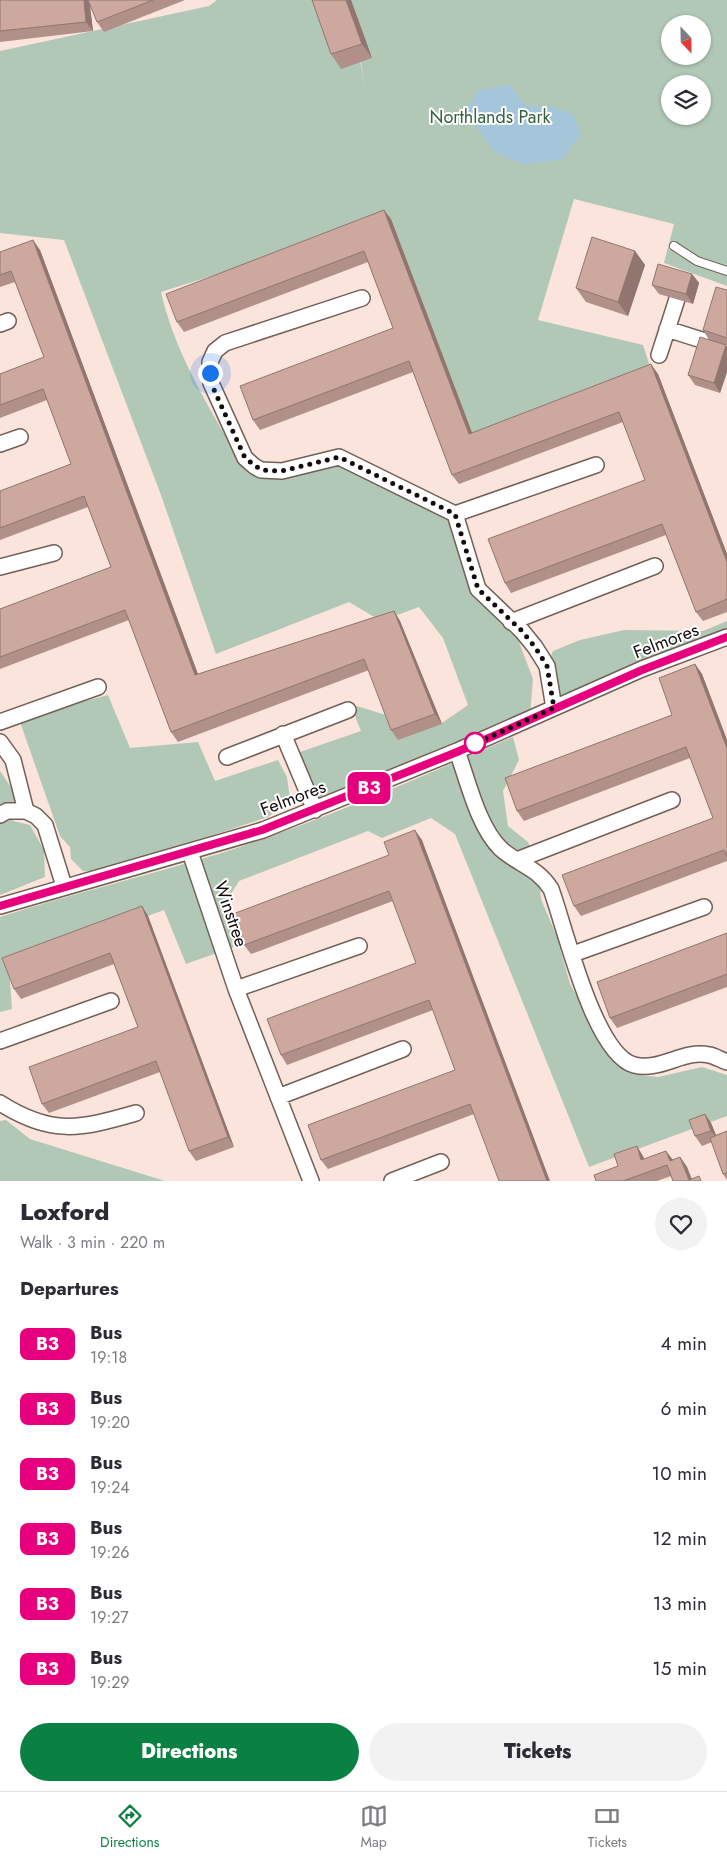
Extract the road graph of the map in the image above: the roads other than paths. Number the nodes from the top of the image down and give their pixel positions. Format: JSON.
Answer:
{"nodes":[{"id":1,"x":674,"y":246,"type":"dead end"},
{"id":2,"x":727,"y":271,"type":"edge"},
{"id":3,"x":362,"y":298,"type":"dead end"},
{"id":4,"x":677,"y":300,"type":"edge"},
{"id":5,"x":668,"y":328,"type":"junction"},
{"id":6,"x":727,"y":348,"type":"edge"},
{"id":7,"x":658,"y":355,"type":"dead end"},
{"id":8,"x":20,"y":436,"type":"dead end"},
{"id":9,"x":0,"y":444,"type":"edge"},
{"id":10,"x":596,"y":466,"type":"dead end"},
{"id":11,"x":455,"y":514,"type":"junction"},
{"id":12,"x":54,"y":553,"type":"dead end"},
{"id":13,"x":0,"y":566,"type":"edge"},
{"id":14,"x":655,"y":566,"type":"dead end"},
{"id":15,"x":511,"y":622,"type":"junction"},
{"id":16,"x":727,"y":637,"type":"edge"},
{"id":17,"x":98,"y":687,"type":"dead end"},
{"id":18,"x":554,"y":708,"type":"junction"},
{"id":19,"x":348,"y":710,"type":"dead end"},
{"id":20,"x":0,"y":722,"type":"edge"},
{"id":21,"x":283,"y":734,"type":"junction"},
{"id":22,"x":0,"y":742,"type":"edge"},
{"id":23,"x":457,"y":752,"type":"junction"},
{"id":24,"x":227,"y":757,"type":"dead end"},
{"id":25,"x":672,"y":800,"type":"dead end"},
{"id":26,"x":315,"y":810,"type":"junction"},
{"id":27,"x":26,"y":811,"type":"junction"},
{"id":28,"x":0,"y":815,"type":"edge"},
{"id":29,"x":190,"y":852,"type":"junction"},
{"id":30,"x":517,"y":860,"type":"junction"},
{"id":31,"x":64,"y":886,"type":"junction"},
{"id":32,"x":0,"y":906,"type":"edge"},
{"id":33,"x":704,"y":907,"type":"dead end"},
{"id":34,"x":359,"y":946,"type":"dead end"},
{"id":35,"x":573,"y":954,"type":"junction"},
{"id":36,"x":236,"y":989,"type":"junction"},
{"id":37,"x":111,"y":1001,"type":"dead end"},
{"id":38,"x":0,"y":1040,"type":"edge"},
{"id":39,"x":403,"y":1049,"type":"dead end"},
{"id":40,"x":727,"y":1062,"type":"edge"},
{"id":41,"x":278,"y":1097,"type":"junction"},
{"id":42,"x":0,"y":1103,"type":"edge"},
{"id":43,"x":136,"y":1113,"type":"dead end"},
{"id":44,"x":441,"y":1162,"type":"dead end"},
{"id":45,"x":311,"y":1181,"type":"edge"},
{"id":46,"x":392,"y":1181,"type":"edge"}],
"edges":[{"from":1,"to":2,"type":"lane"},
{"from":3,"to":11,"type":"street"},
{"from":4,"to":5,"type":"street"},
{"from":5,"to":6,"type":"street"},
{"from":5,"to":7,"type":"street"},
{"from":8,"to":9,"type":"street"},
{"from":10,"to":11,"type":"street"},
{"from":11,"to":15,"type":"street"},
{"from":12,"to":13,"type":"street"},
{"from":14,"to":15,"type":"street"},
{"from":15,"to":18,"type":"street"},
{"from":16,"to":18,"type":"street","name":"Felmores"},
{"from":17,"to":20,"type":"street"},
{"from":18,"to":23,"type":"street","name":"Felmores"},
{"from":19,"to":21,"type":"street"},
{"from":21,"to":24,"type":"street"},
{"from":21,"to":26,"type":"street"},
{"from":22,"to":27,"type":"street"},
{"from":23,"to":26,"type":"street","name":"Felmores"},
{"from":23,"to":30,"type":"street"},
{"from":25,"to":30,"type":"street"},
{"from":26,"to":29,"type":"street","name":"Felmores"},
{"from":27,"to":28,"type":"street"},
{"from":27,"to":31,"type":"street"},
{"from":29,"to":31,"type":"street","name":"Felmores"},
{"from":29,"to":36,"type":"street","name":"Winstree"},
{"from":30,"to":35,"type":"street"},
{"from":31,"to":32,"type":"street","name":"Felmores"},
{"from":33,"to":35,"type":"street"},
{"from":34,"to":36,"type":"street"},
{"from":35,"to":40,"type":"street"},
{"from":36,"to":41,"type":"street","name":"Winstree"},
{"from":37,"to":38,"type":"street"},
{"from":39,"to":41,"type":"street"},
{"from":41,"to":45,"type":"street","name":"Winstree"},
{"from":42,"to":43,"type":"street"},
{"from":44,"to":46,"type":"street"}]}
